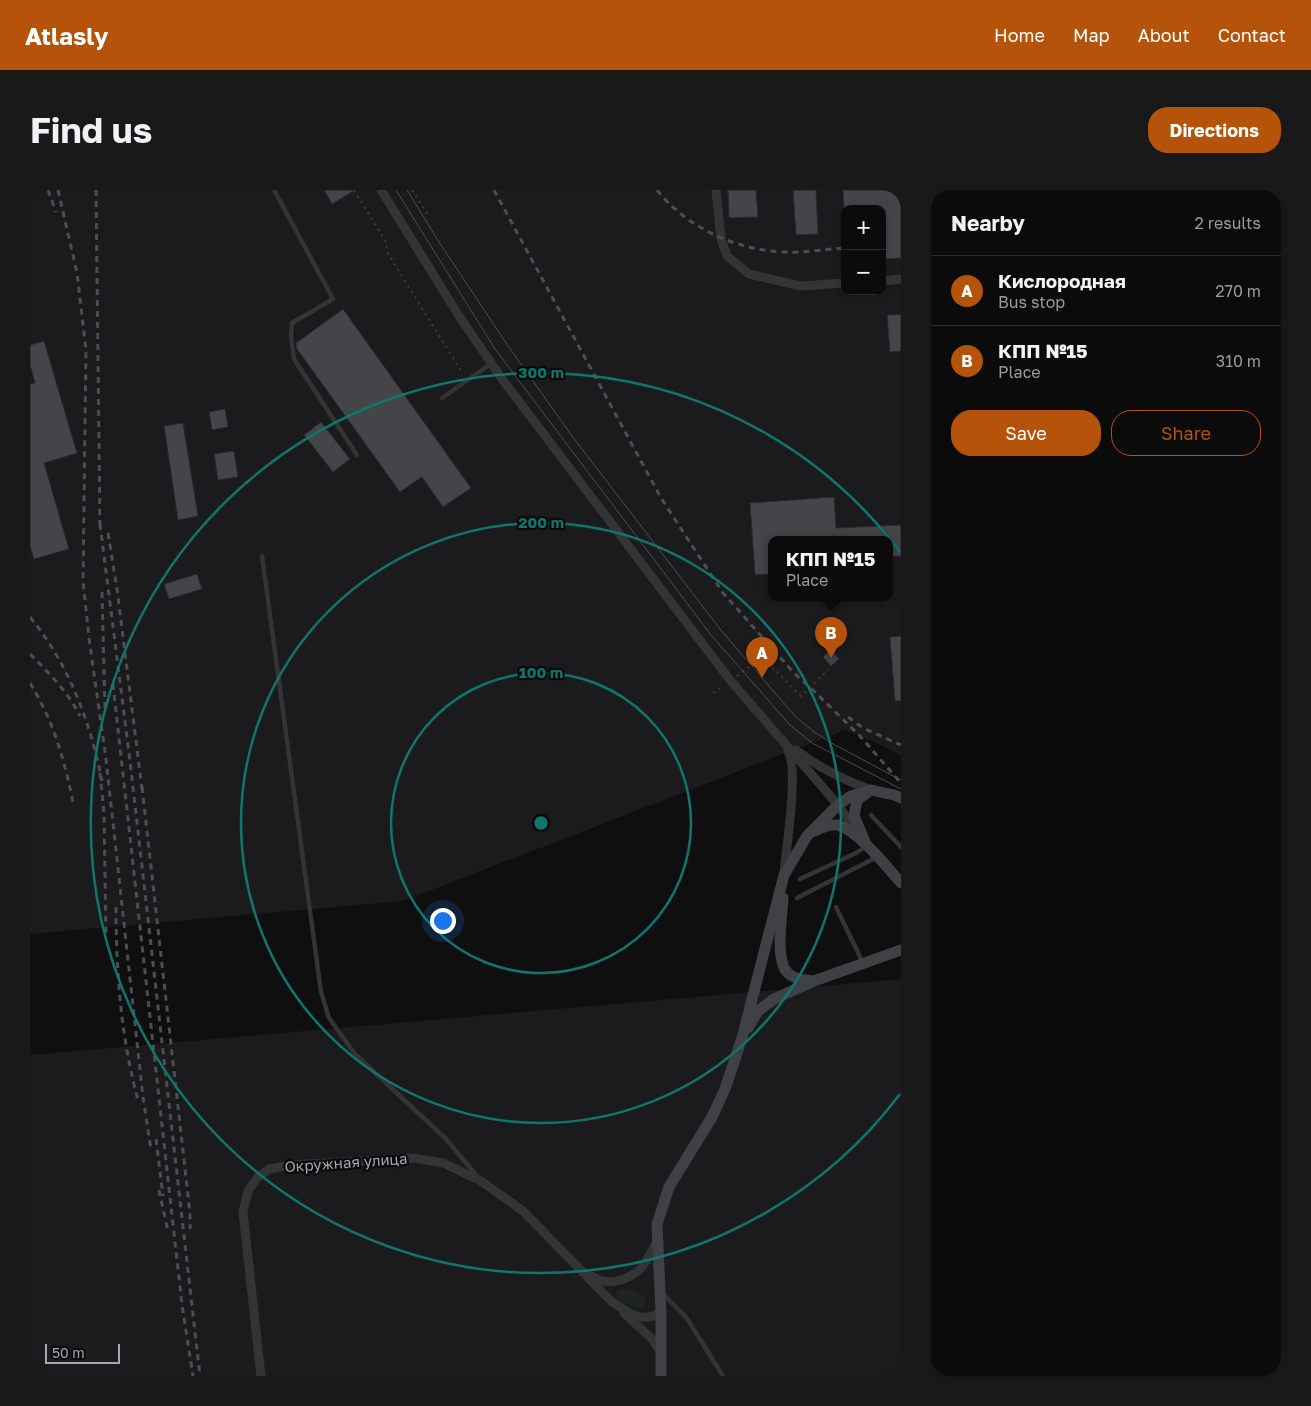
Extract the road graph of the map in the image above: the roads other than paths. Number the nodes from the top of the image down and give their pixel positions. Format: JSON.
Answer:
{"nodes":[{"id":1,"x":381,"y":190,"type":"edge"},
{"id":2,"x":716,"y":190,"type":"edge"},
{"id":3,"x":276,"y":191,"type":"edge"},
{"id":4,"x":841,"y":283,"type":"edge"},
{"id":5,"x":492,"y":363,"type":"junction"},
{"id":6,"x":442,"y":398,"type":"dead end"},
{"id":7,"x":357,"y":455,"type":"dead end"},
{"id":8,"x":262,"y":556,"type":"dead end"},
{"id":9,"x":782,"y":740,"type":"junction"},
{"id":10,"x":871,"y":790,"type":"junction"},
{"id":11,"x":901,"y":798,"type":"edge"},
{"id":12,"x":838,"y":806,"type":"junction"},
{"id":13,"x":871,"y":815,"type":"dead end"},
{"id":14,"x":807,"y":836,"type":"junction"},
{"id":15,"x":867,"y":846,"type":"junction"},
{"id":16,"x":901,"y":847,"type":"edge"},
{"id":17,"x":878,"y":857,"type":"junction"},
{"id":18,"x":784,"y":875,"type":"junction"},
{"id":19,"x":800,"y":878,"type":"dead end"},
{"id":20,"x":901,"y":882,"type":"edge"},
{"id":21,"x":797,"y":898,"type":"dead end"},
{"id":22,"x":836,"y":907,"type":"dead end"},
{"id":23,"x":899,"y":950,"type":"edge"},
{"id":24,"x":864,"y":964,"type":"junction"},
{"id":25,"x":814,"y":981,"type":"junction"},
{"id":26,"x":742,"y":1038,"type":"junction"},
{"id":27,"x":481,"y":1181,"type":"junction"},
{"id":28,"x":657,"y":1241,"type":"junction"},
{"id":29,"x":574,"y":1264,"type":"junction"},
{"id":30,"x":660,"y":1291,"type":"junction"},
{"id":31,"x":611,"y":1301,"type":"junction"},
{"id":32,"x":661,"y":1313,"type":"junction"},
{"id":33,"x":660,"y":1351,"type":"junction"},
{"id":34,"x":261,"y":1376,"type":"edge"},
{"id":35,"x":661,"y":1376,"type":"edge"},
{"id":36,"x":724,"y":1376,"type":"edge"}],
"edges":[{"from":1,"to":5,"type":"street"},
{"from":2,"to":4,"type":"street"},
{"from":3,"to":7,"type":"lane"},
{"from":5,"to":6,"type":"lane"},
{"from":5,"to":9,"type":"street"},
{"from":8,"to":27,"type":"lane"},
{"from":9,"to":10,"type":"street"},
{"from":9,"to":12,"type":"street"},
{"from":9,"to":18,"type":"street"},
{"from":10,"to":11,"type":"street"},
{"from":10,"to":12,"type":"street"},
{"from":10,"to":15,"type":"street"},
{"from":12,"to":14,"type":"street"},
{"from":12,"to":15,"type":"street"},
{"from":13,"to":16,"type":"lane"},
{"from":14,"to":15,"type":"street"},
{"from":14,"to":18,"type":"street"},
{"from":15,"to":17,"type":"street"},
{"from":15,"to":19,"type":"lane"},
{"from":17,"to":20,"type":"street"},
{"from":17,"to":21,"type":"lane"},
{"from":18,"to":25,"type":"street"},
{"from":18,"to":26,"type":"street"},
{"from":22,"to":24,"type":"lane"},
{"from":23,"to":24,"type":"street"},
{"from":24,"to":25,"type":"street"},
{"from":25,"to":26,"type":"street"},
{"from":26,"to":28,"type":"street"},
{"from":27,"to":29,"type":"street","name":"Окружная улица"},
{"from":27,"to":34,"type":"street","name":"Окружная улица"},
{"from":28,"to":29,"type":"street"},
{"from":28,"to":30,"type":"street"},
{"from":29,"to":31,"type":"street"},
{"from":30,"to":32,"type":"street"},
{"from":30,"to":36,"type":"lane"},
{"from":31,"to":32,"type":"street"},
{"from":31,"to":33,"type":"street"},
{"from":32,"to":33,"type":"street"},
{"from":33,"to":35,"type":"street"}]}
